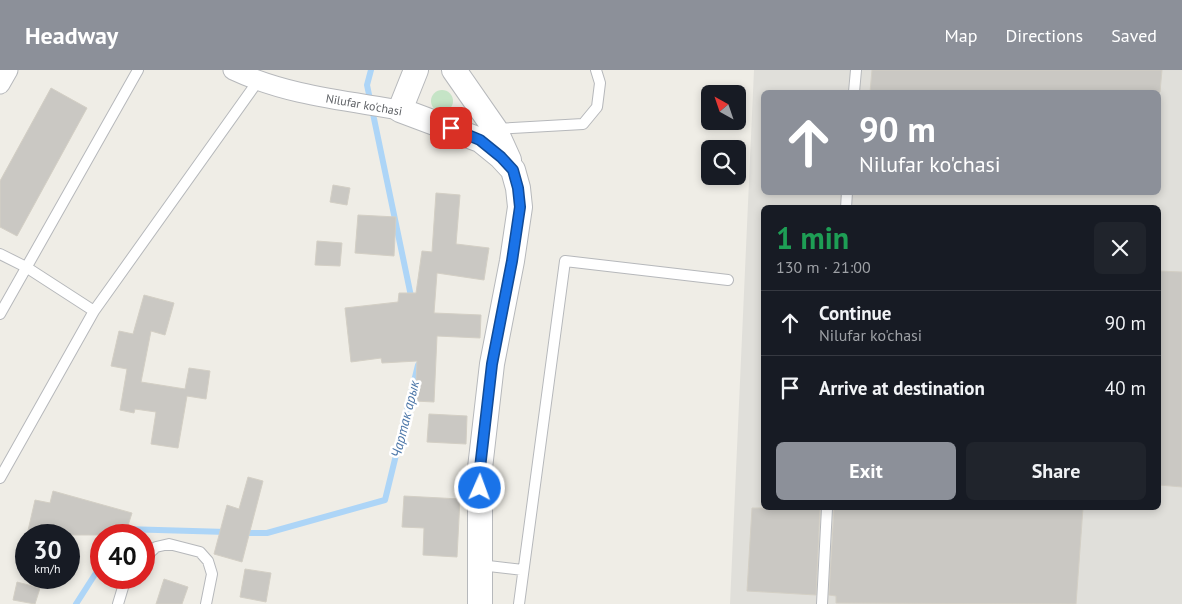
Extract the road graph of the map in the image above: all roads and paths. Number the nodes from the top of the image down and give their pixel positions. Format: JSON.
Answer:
{"nodes":[{"id":1,"x":8,"y":70,"type":"edge"},
{"id":2,"x":138,"y":70,"type":"edge"},
{"id":3,"x":233,"y":70,"type":"edge"},
{"id":4,"x":416,"y":70,"type":"edge"},
{"id":5,"x":454,"y":70,"type":"edge"},
{"id":6,"x":596,"y":70,"type":"edge"},
{"id":7,"x":856,"y":70,"type":"edge"},
{"id":8,"x":258,"y":82,"type":"junction"},
{"id":9,"x":0,"y":84,"type":"edge"},
{"id":10,"x":854,"y":90,"type":"edge"},
{"id":11,"x":400,"y":110,"type":"junction"},
{"id":12,"x":494,"y":129,"type":"junction"},
{"id":13,"x":513,"y":170,"type":"junction"},
{"id":14,"x":0,"y":254,"type":"edge"},
{"id":15,"x":26,"y":267,"type":"junction"},
{"id":16,"x":728,"y":280,"type":"dead end"},
{"id":17,"x":94,"y":311,"type":"junction"},
{"id":18,"x":0,"y":314,"type":"edge"},
{"id":19,"x":0,"y":478,"type":"edge"},
{"id":20,"x":826,"y":510,"type":"edge"},
{"id":21,"x":155,"y":548,"type":"edge"},
{"id":22,"x":480,"y":565,"type":"junction"},
{"id":23,"x":523,"y":570,"type":"junction"},
{"id":24,"x":122,"y":589,"type":"edge"},
{"id":25,"x":118,"y":604,"type":"edge"},
{"id":26,"x":206,"y":604,"type":"edge"},
{"id":27,"x":480,"y":604,"type":"edge"},
{"id":28,"x":519,"y":604,"type":"edge"},
{"id":29,"x":822,"y":604,"type":"edge"}],
"edges":[{"from":1,"to":9,"type":"street"},
{"from":2,"to":15,"type":"lane"},
{"from":3,"to":8,"type":"street","name":"Nilufar ko'chasi"},
{"from":4,"to":11,"type":"street"},
{"from":5,"to":12,"type":"street"},
{"from":6,"to":12,"type":"lane"},
{"from":7,"to":10,"type":"lane"},
{"from":8,"to":11,"type":"street","name":"Nilufar ko'chasi"},
{"from":8,"to":17,"type":"lane"},
{"from":11,"to":13,"type":"street","name":"Nilufar ko'chasi"},
{"from":12,"to":13,"type":"street"},
{"from":13,"to":22,"type":"street"},
{"from":14,"to":15,"type":"lane"},
{"from":15,"to":17,"type":"lane"},
{"from":15,"to":18,"type":"lane"},
{"from":16,"to":23,"type":"lane"},
{"from":17,"to":19,"type":"lane"},
{"from":20,"to":29,"type":"lane"},
{"from":21,"to":26,"type":"lane"},
{"from":22,"to":23,"type":"lane"},
{"from":22,"to":27,"type":"street"},
{"from":23,"to":28,"type":"lane"},
{"from":24,"to":25,"type":"lane"}]}
